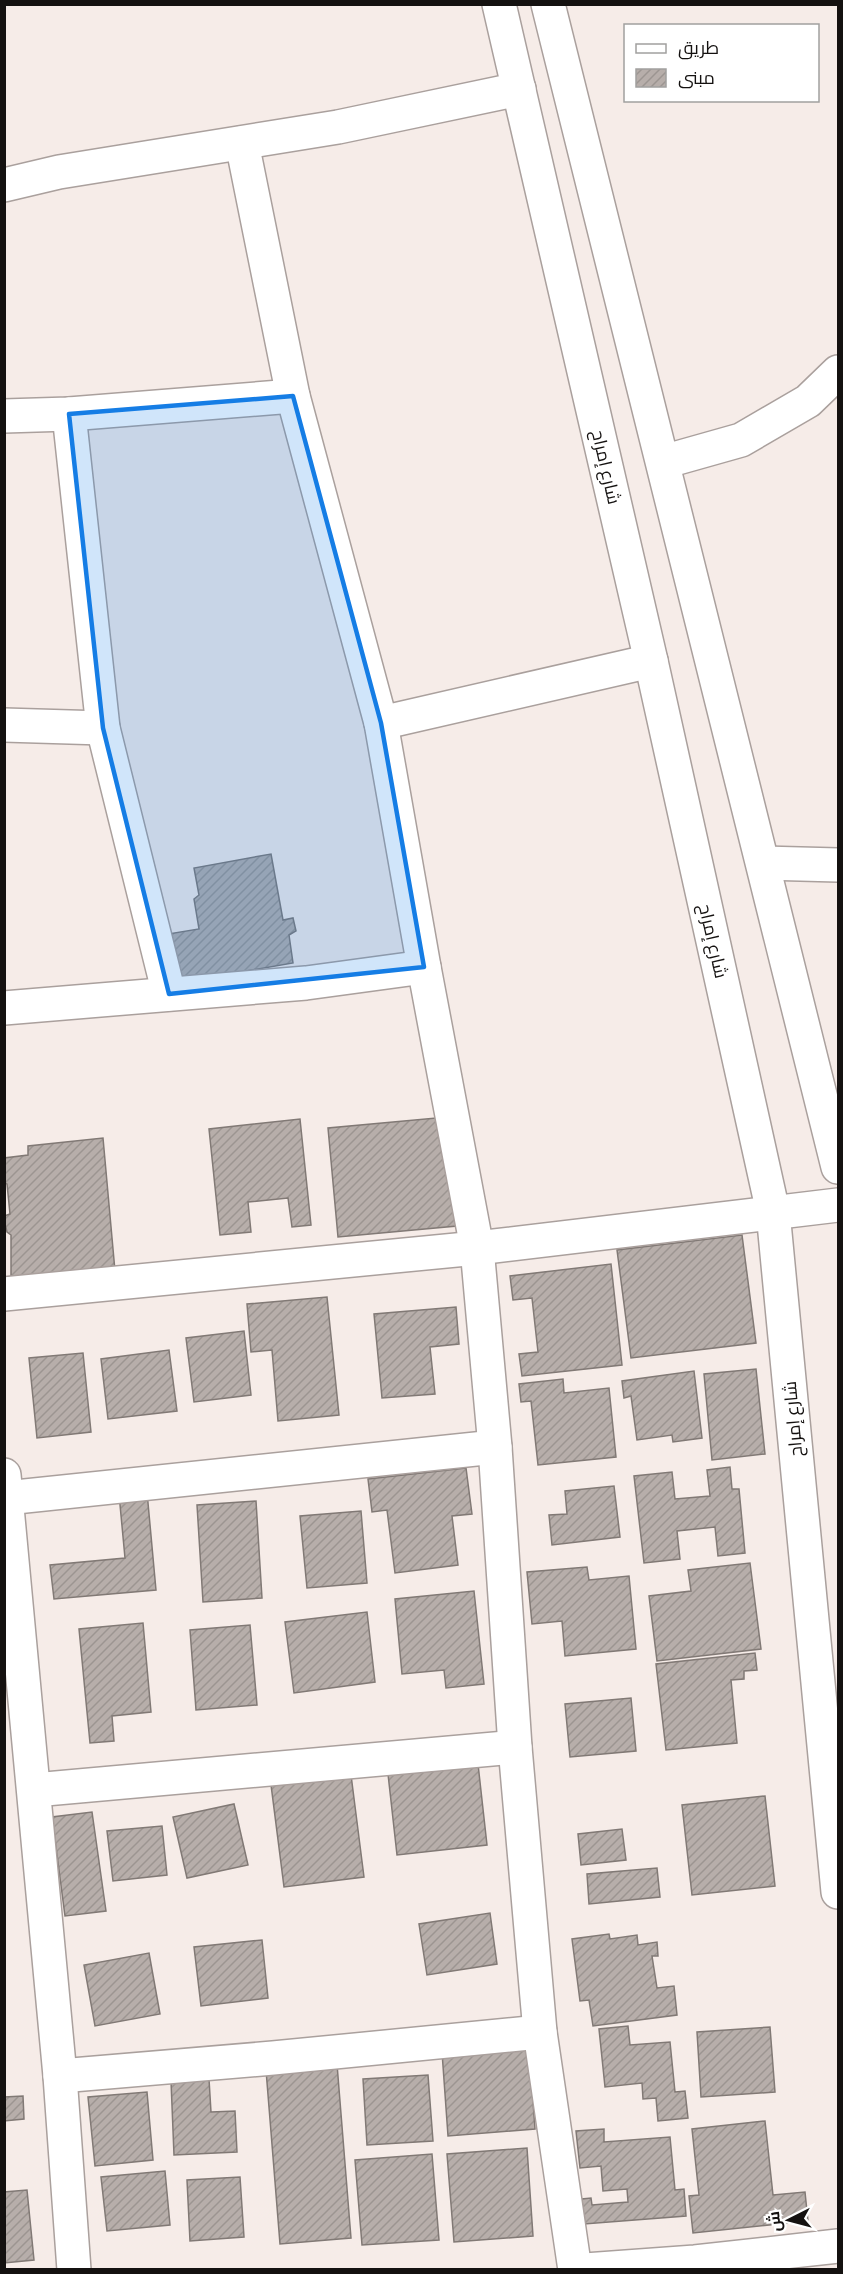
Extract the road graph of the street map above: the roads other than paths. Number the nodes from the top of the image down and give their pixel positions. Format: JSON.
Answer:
{"nodes":[{"id":1,"x":500,"y":4,"type":"edge"},
{"id":2,"x":548,"y":4,"type":"edge"},
{"id":3,"x":519,"y":89,"type":"junction"},
{"id":4,"x":242,"y":143,"type":"junction"},
{"id":5,"x":4,"y":185,"type":"edge"},
{"id":6,"x":838,"y":372,"type":"edge"},
{"id":7,"x":293,"y":396,"type":"junction"},
{"id":8,"x":69,"y":414,"type":"junction"},
{"id":9,"x":4,"y":416,"type":"edge"},
{"id":10,"x":663,"y":462,"type":"junction"},
{"id":11,"x":651,"y":661,"type":"junction"},
{"id":12,"x":381,"y":723,"type":"junction"},
{"id":13,"x":4,"y":725,"type":"edge"},
{"id":14,"x":103,"y":728,"type":"junction"},
{"id":15,"x":763,"y":863,"type":"junction"},
{"id":16,"x":838,"y":865,"type":"edge"},
{"id":17,"x":424,"y":967,"type":"junction"},
{"id":18,"x":169,"y":994,"type":"junction"},
{"id":19,"x":4,"y":1008,"type":"edge"},
{"id":20,"x":838,"y":1167,"type":"edge"},
{"id":21,"x":838,"y":1204,"type":"edge"},
{"id":22,"x":773,"y":1212,"type":"junction"},
{"id":23,"x":477,"y":1248,"type":"junction"},
{"id":24,"x":4,"y":1294,"type":"edge"},
{"id":25,"x":495,"y":1447,"type":"junction"},
{"id":26,"x":5,"y":1487,"type":"edge"},
{"id":27,"x":515,"y":1747,"type":"junction"},
{"id":28,"x":34,"y":1790,"type":"junction"},
{"id":29,"x":838,"y":1892,"type":"edge"},
{"id":30,"x":540,"y":2032,"type":"junction"},
{"id":31,"x":60,"y":2076,"type":"junction"},
{"id":32,"x":838,"y":2246,"type":"edge"},
{"id":33,"x":74,"y":2270,"type":"edge"},
{"id":34,"x":575,"y":2270,"type":"edge"},
{"id":35,"x":585,"y":2270,"type":"edge"}],
"edges":[{"from":1,"to":3,"type":"street","name":"شارع إمراح"},
{"from":2,"to":10,"type":"street"},
{"from":3,"to":4,"type":"street"},
{"from":3,"to":11,"type":"street","name":"شارع إمراح"},
{"from":4,"to":5,"type":"street"},
{"from":4,"to":7,"type":"street"},
{"from":6,"to":10,"type":"street"},
{"from":7,"to":8,"type":"street"},
{"from":7,"to":12,"type":"street"},
{"from":8,"to":9,"type":"street"},
{"from":8,"to":14,"type":"street"},
{"from":10,"to":15,"type":"street"},
{"from":11,"to":12,"type":"street"},
{"from":11,"to":22,"type":"street","name":"شارع إمراح"},
{"from":12,"to":17,"type":"street"},
{"from":13,"to":14,"type":"street"},
{"from":14,"to":18,"type":"street"},
{"from":15,"to":16,"type":"street"},
{"from":15,"to":20,"type":"street"},
{"from":17,"to":18,"type":"street"},
{"from":17,"to":23,"type":"street"},
{"from":18,"to":19,"type":"street"},
{"from":21,"to":22,"type":"street"},
{"from":22,"to":23,"type":"street"},
{"from":22,"to":29,"type":"street","name":"شارع إمراح"},
{"from":23,"to":24,"type":"street"},
{"from":23,"to":25,"type":"street"},
{"from":25,"to":26,"type":"street"},
{"from":25,"to":27,"type":"street"},
{"from":26,"to":28,"type":"street"},
{"from":27,"to":28,"type":"street"},
{"from":27,"to":30,"type":"street"},
{"from":28,"to":31,"type":"street"},
{"from":30,"to":31,"type":"street"},
{"from":30,"to":34,"type":"street"},
{"from":31,"to":33,"type":"street"},
{"from":32,"to":35,"type":"street"}]}
